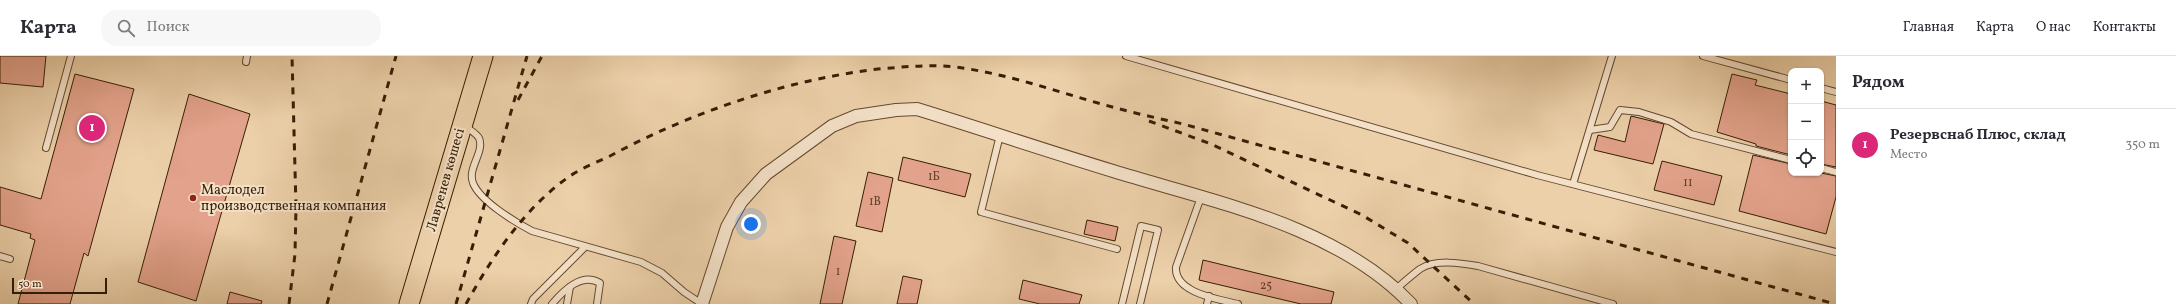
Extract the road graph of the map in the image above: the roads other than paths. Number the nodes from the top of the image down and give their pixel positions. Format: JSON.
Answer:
{"nodes":[{"id":1,"x":71,"y":56,"type":"edge"},
{"id":2,"x":483,"y":56,"type":"edge"},
{"id":3,"x":1126,"y":56,"type":"edge"},
{"id":4,"x":1612,"y":56,"type":"edge"},
{"id":5,"x":1703,"y":56,"type":"edge"},
{"id":6,"x":1788,"y":79,"type":"edge"},
{"id":7,"x":1824,"y":89,"type":"edge"},
{"id":8,"x":1836,"y":92,"type":"edge"},
{"id":9,"x":463,"y":124,"type":"junction"},
{"id":10,"x":1590,"y":130,"type":"junction"},
{"id":11,"x":1000,"y":135,"type":"junction"},
{"id":12,"x":46,"y":148,"type":"dead end"},
{"id":13,"x":1788,"y":159,"type":"edge"},
{"id":14,"x":1824,"y":169,"type":"edge"},
{"id":15,"x":1836,"y":172,"type":"edge"},
{"id":16,"x":1573,"y":184,"type":"junction"},
{"id":17,"x":1201,"y":197,"type":"junction"},
{"id":18,"x":585,"y":247,"type":"junction"},
{"id":19,"x":1117,"y":249,"type":"dead end"},
{"id":20,"x":1836,"y":252,"type":"edge"},
{"id":21,"x":0,"y":256,"type":"edge"},
{"id":22,"x":10,"y":259,"type":"dead end"},
{"id":23,"x":570,"y":287,"type":"junction"},
{"id":24,"x":1396,"y":289,"type":"junction"},
{"id":25,"x":1209,"y":296,"type":"junction"},
{"id":26,"x":410,"y":304,"type":"edge"},
{"id":27,"x":531,"y":304,"type":"edge"},
{"id":28,"x":552,"y":304,"type":"edge"},
{"id":29,"x":567,"y":304,"type":"edge"},
{"id":30,"x":597,"y":304,"type":"edge"},
{"id":31,"x":702,"y":304,"type":"edge"},
{"id":32,"x":1122,"y":304,"type":"edge"},
{"id":33,"x":1140,"y":304,"type":"edge"},
{"id":34,"x":1207,"y":304,"type":"edge"},
{"id":35,"x":1238,"y":304,"type":"edge"},
{"id":36,"x":1411,"y":304,"type":"edge"},
{"id":37,"x":1613,"y":304,"type":"edge"}],
"edges":[{"from":1,"to":12,"type":"lane"},
{"from":2,"to":9,"type":"main road","name":"Лавренев көшесі"},
{"from":3,"to":16,"type":"lane"},
{"from":4,"to":10,"type":"lane"},
{"from":5,"to":6,"type":"lane"},
{"from":7,"to":8,"type":"lane"},
{"from":9,"to":18,"type":"lane"},
{"from":9,"to":26,"type":"main road","name":"Лавренев көшесі"},
{"from":10,"to":13,"type":"lane"},
{"from":10,"to":16,"type":"lane"},
{"from":11,"to":17,"type":"street"},
{"from":11,"to":19,"type":"lane"},
{"from":11,"to":31,"type":"street"},
{"from":14,"to":15,"type":"lane"},
{"from":16,"to":20,"type":"lane"},
{"from":17,"to":24,"type":"street"},
{"from":17,"to":25,"type":"lane"},
{"from":18,"to":27,"type":"lane"},
{"from":18,"to":31,"type":"lane"},
{"from":21,"to":22,"type":"lane"},
{"from":23,"to":28,"type":"lane"},
{"from":23,"to":29,"type":"lane"},
{"from":23,"to":30,"type":"lane"},
{"from":24,"to":36,"type":"street"},
{"from":24,"to":37,"type":"lane"},
{"from":25,"to":34,"type":"lane"},
{"from":25,"to":35,"type":"lane"},
{"from":32,"to":33,"type":"lane"}]}
